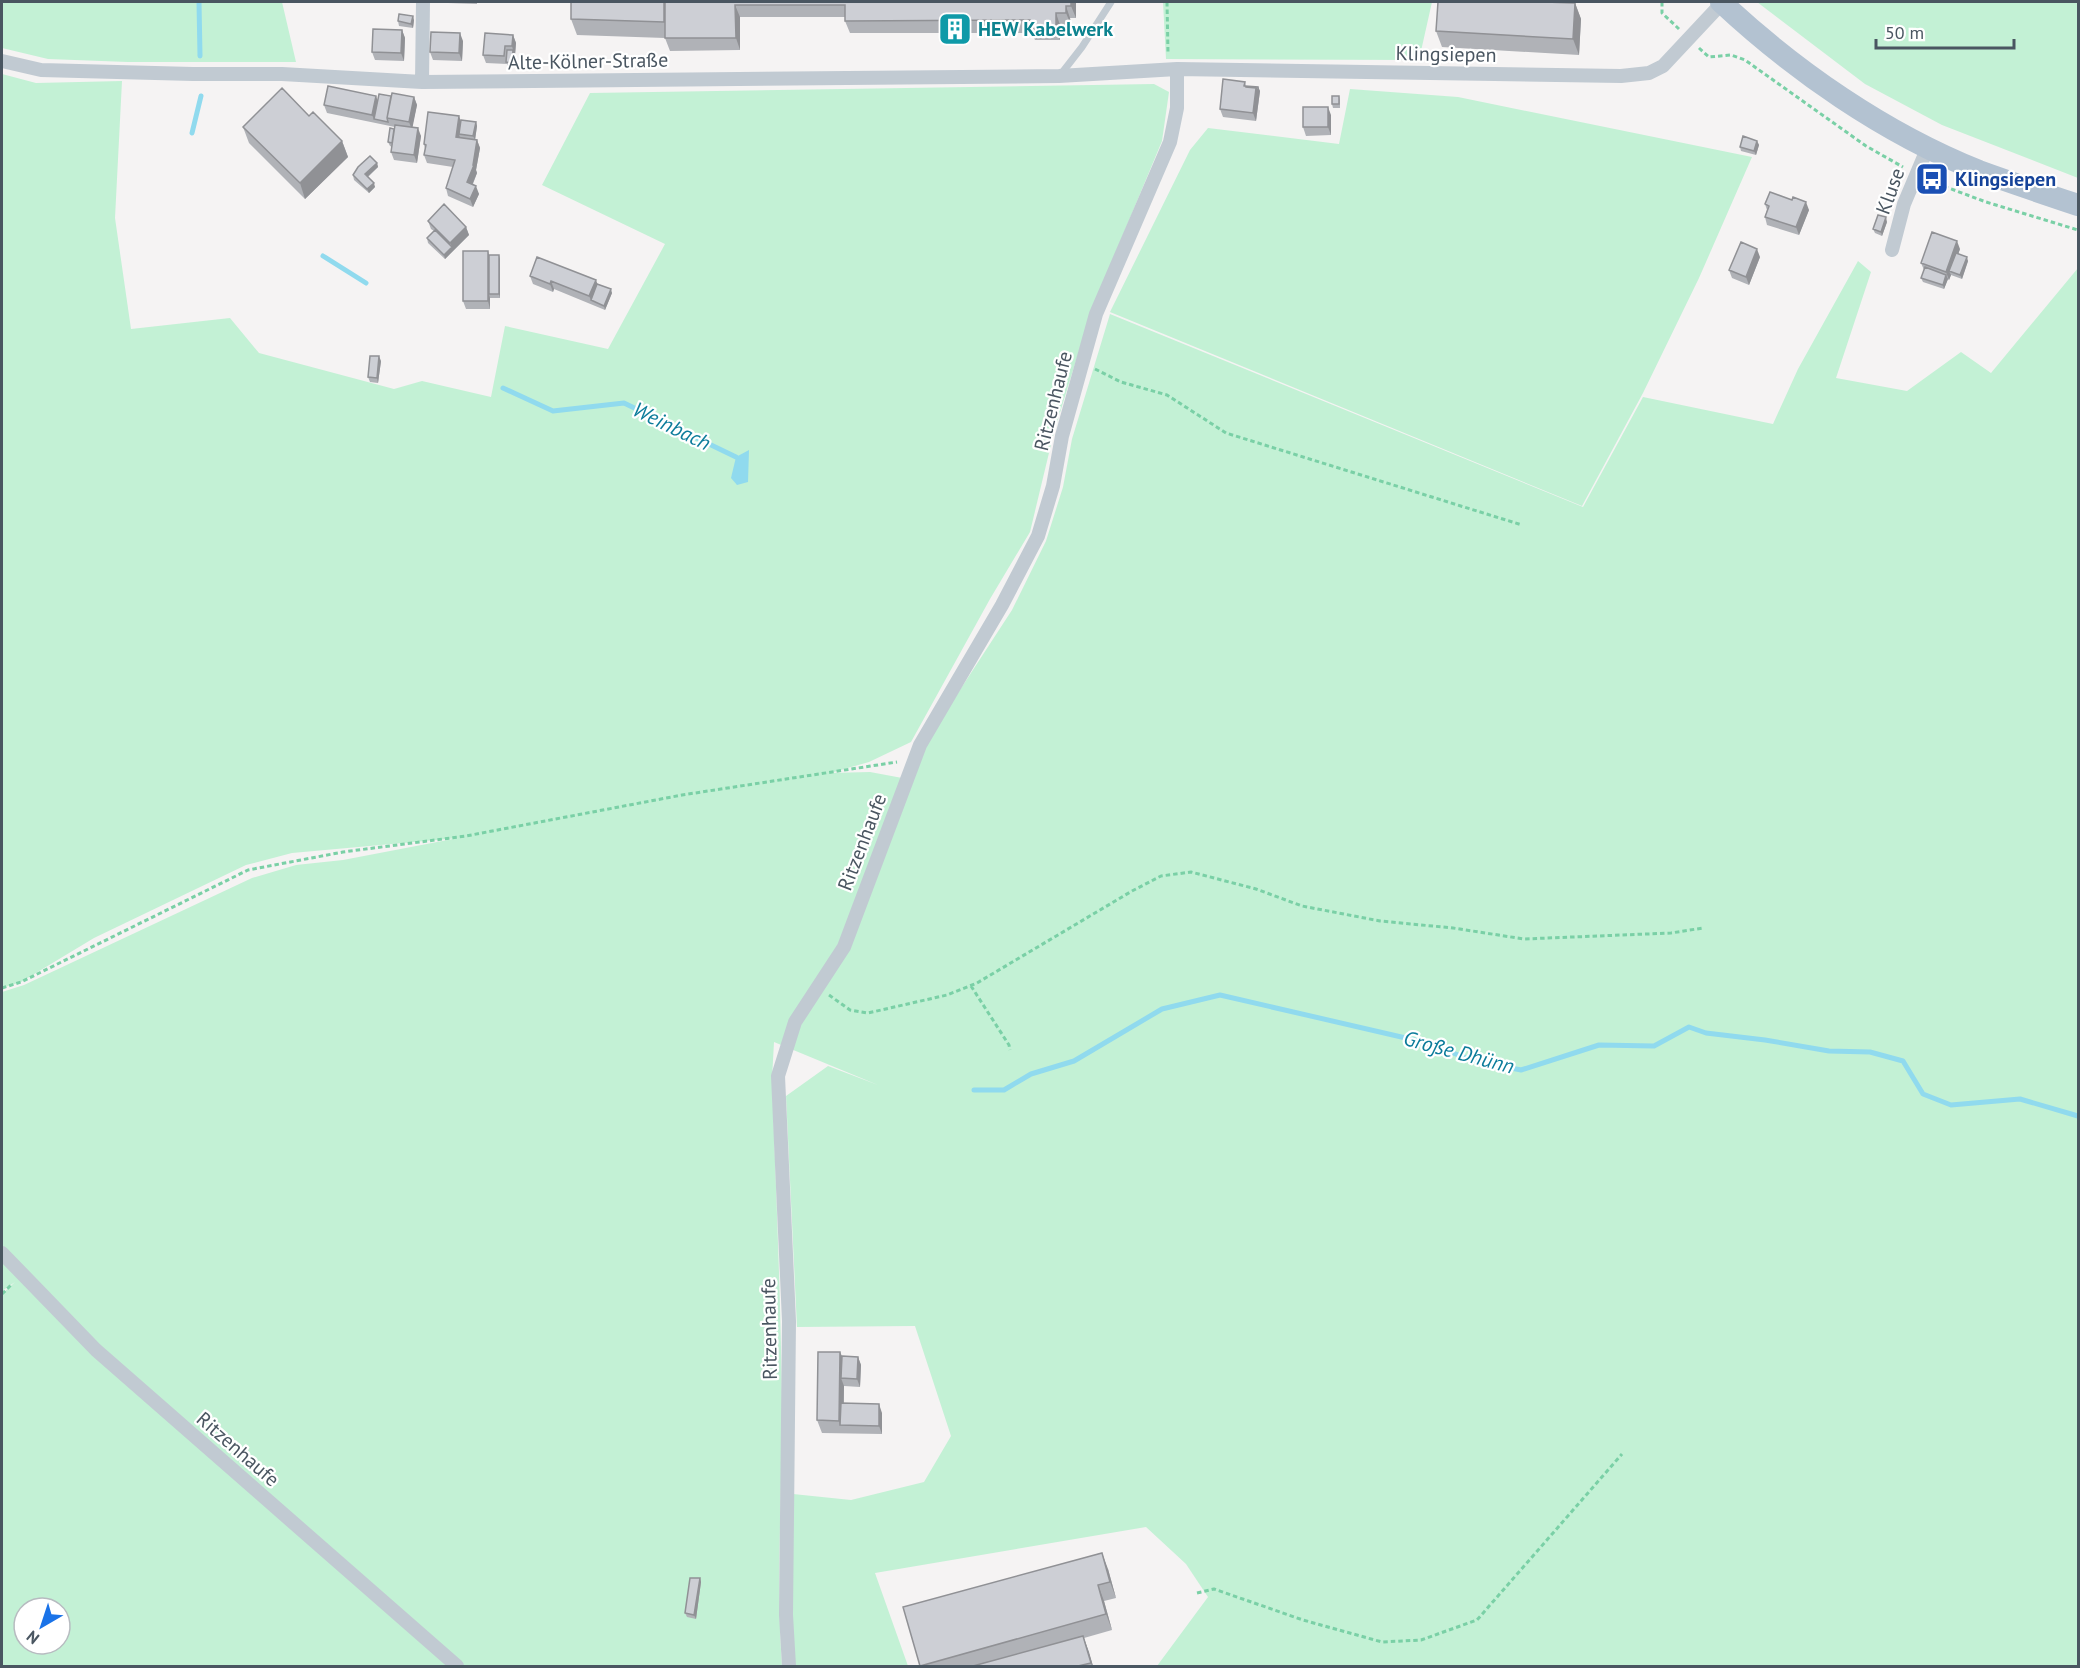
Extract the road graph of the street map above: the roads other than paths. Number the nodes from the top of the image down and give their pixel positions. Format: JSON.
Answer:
{"nodes":[{"id":1,"x":423,"y":2,"type":"edge"},
{"id":2,"x":1113,"y":2,"type":"edge"},
{"id":3,"x":1721,"y":2,"type":"edge"},
{"id":4,"x":2,"y":61,"type":"edge"},
{"id":5,"x":1172,"y":70,"type":"junction"},
{"id":6,"x":1059,"y":76,"type":"junction"},
{"id":7,"x":422,"y":82,"type":"junction"},
{"id":8,"x":1928,"y":147,"type":"junction"},
{"id":9,"x":2079,"y":205,"type":"edge"},
{"id":10,"x":1892,"y":249,"type":"dead end"},
{"id":11,"x":2,"y":1253,"type":"edge"},
{"id":12,"x":457,"y":1666,"type":"edge"},
{"id":13,"x":789,"y":1666,"type":"edge"}],
"edges":[{"from":1,"to":7,"type":"street"},
{"from":2,"to":6,"type":"lane"},
{"from":3,"to":5,"type":"street","name":"Klingsiepen"},
{"from":3,"to":8,"type":"main road"},
{"from":4,"to":7,"type":"street","name":"Alte-Kölner-Straße"},
{"from":5,"to":6,"type":"street","name":"Alte-Kölner-Straße"},
{"from":5,"to":13,"type":"street","name":"Ritzenhaufe"},
{"from":6,"to":7,"type":"street","name":"Alte-Kölner-Straße"},
{"from":8,"to":9,"type":"main road"},
{"from":8,"to":10,"type":"street","name":"Kluse"},
{"from":11,"to":12,"type":"street","name":"Ritzenhaufe"}]}
